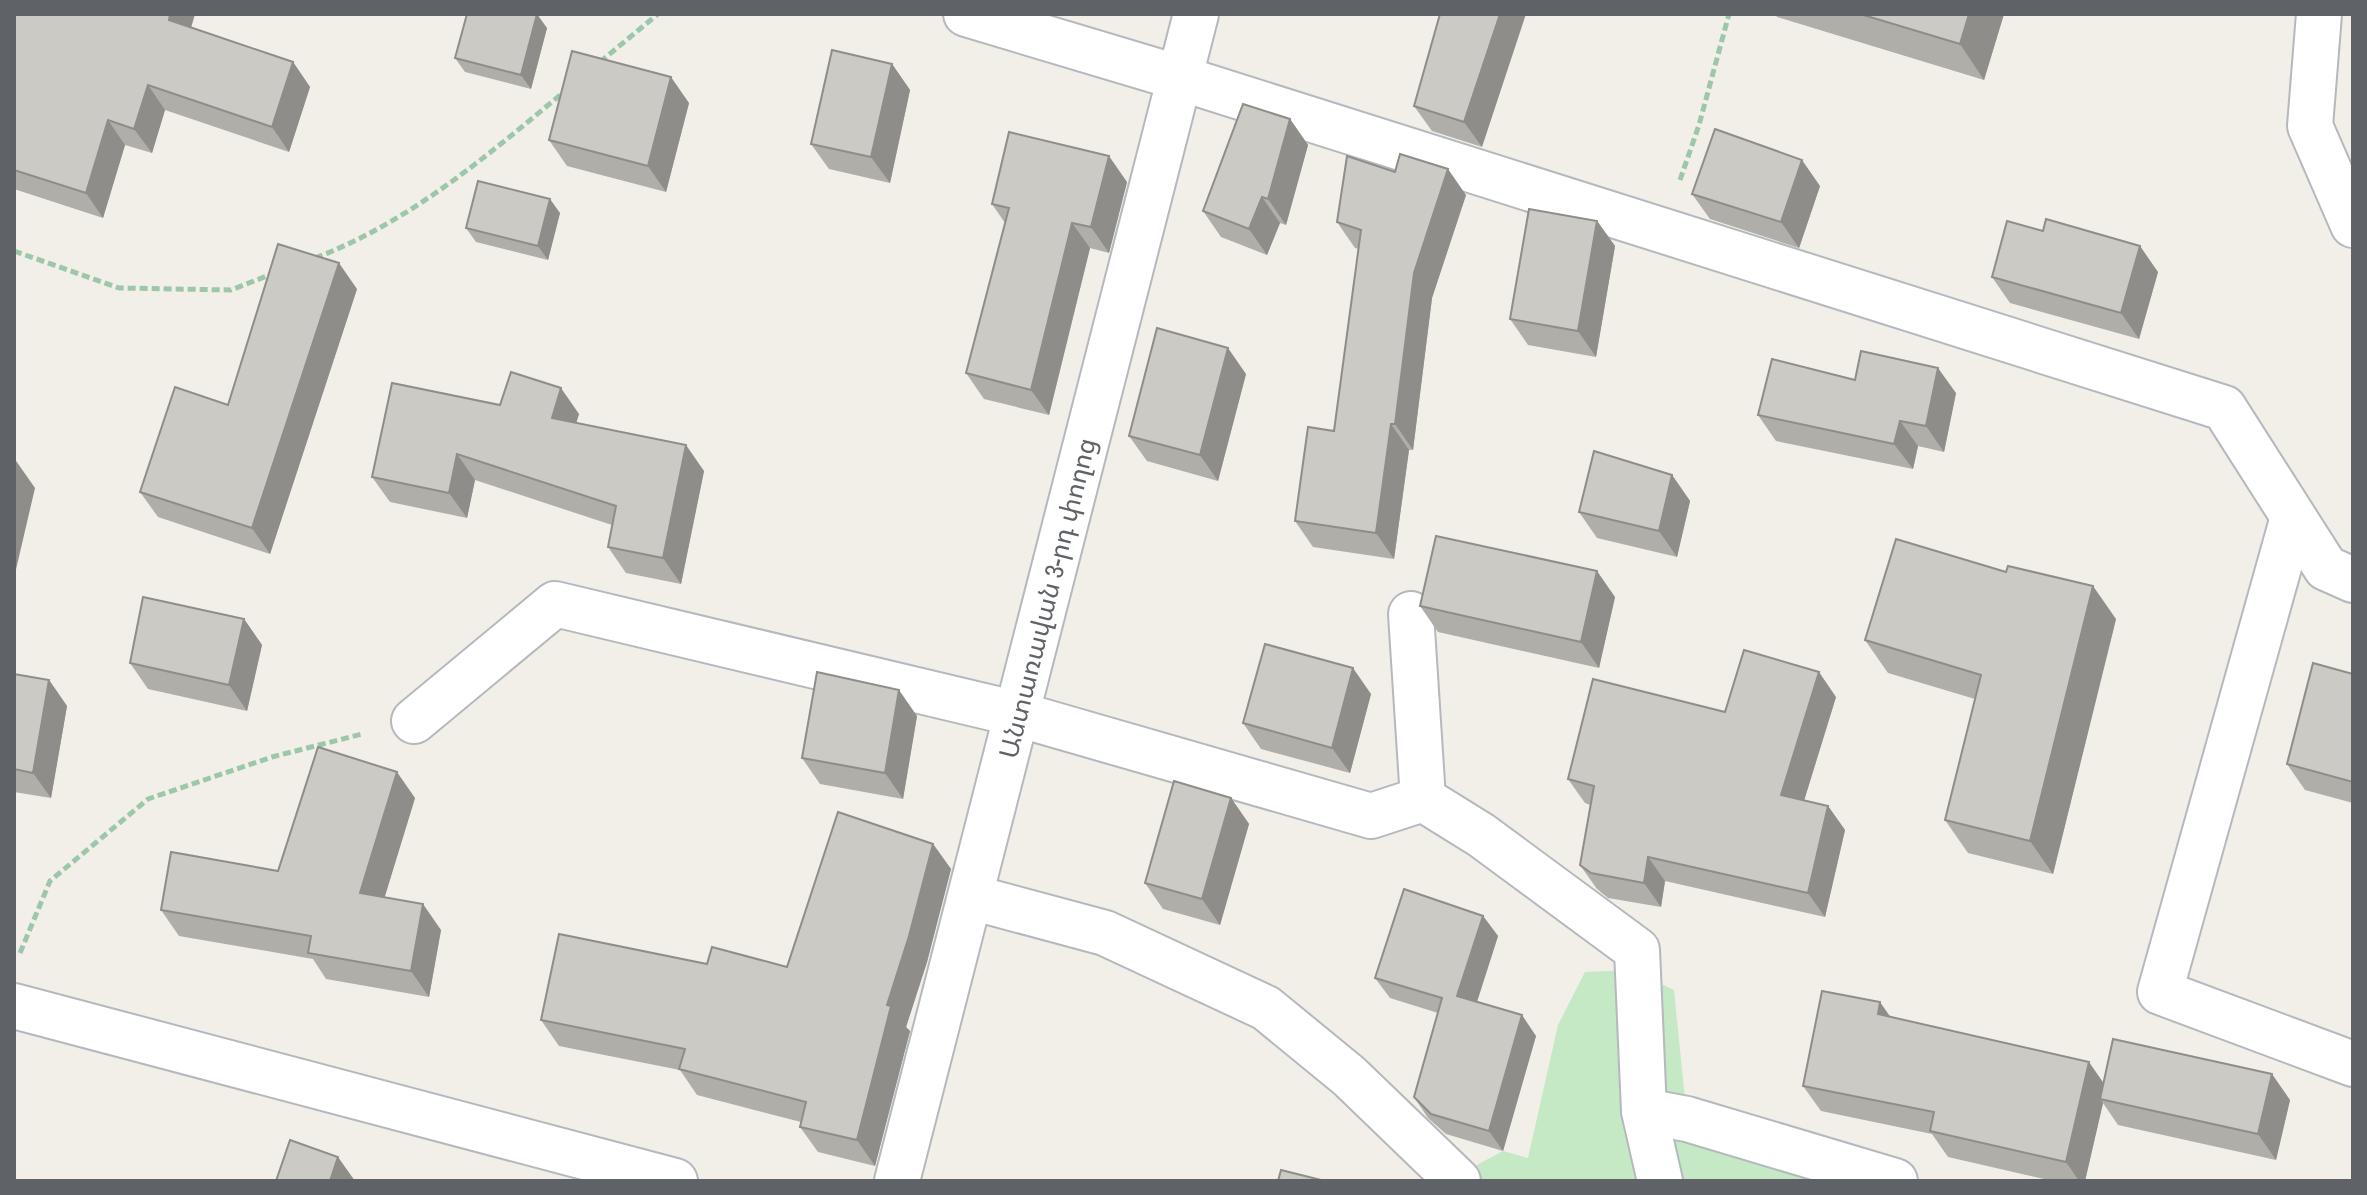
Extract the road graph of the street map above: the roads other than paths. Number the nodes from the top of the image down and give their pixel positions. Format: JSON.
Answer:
{"nodes":[{"id":1,"x":966,"y":14,"type":"edge"},
{"id":2,"x":1196,"y":14,"type":"edge"},
{"id":3,"x":2319,"y":14,"type":"edge"},
{"id":4,"x":1180,"y":78,"type":"junction"},
{"id":5,"x":2353,"y":225,"type":"edge"},
{"id":6,"x":2293,"y":517,"type":"junction"},
{"id":7,"x":2353,"y":580,"type":"edge"},
{"id":8,"x":1411,"y":614,"type":"dead end"},
{"id":9,"x":1017,"y":714,"type":"junction"},
{"id":10,"x":414,"y":721,"type":"road end"},
{"id":11,"x":1423,"y":799,"type":"junction"},
{"id":12,"x":971,"y":897,"type":"junction"},
{"id":13,"x":14,"y":1006,"type":"edge"},
{"id":14,"x":2353,"y":1064,"type":"edge"},
{"id":15,"x":1644,"y":1111,"type":"junction"},
{"id":16,"x":675,"y":1181,"type":"edge"},
{"id":17,"x":897,"y":1181,"type":"edge"},
{"id":18,"x":1458,"y":1181,"type":"edge"},
{"id":19,"x":1660,"y":1181,"type":"edge"},
{"id":20,"x":1895,"y":1181,"type":"edge"}],
"edges":[{"from":1,"to":4,"type":"street"},
{"from":2,"to":4,"type":"street","name":"Անտառավան 3-րդ փողոց"},
{"from":3,"to":5,"type":"street"},
{"from":4,"to":6,"type":"street"},
{"from":4,"to":9,"type":"street","name":"Անտառավան 3-րդ փողոց"},
{"from":6,"to":7,"type":"street"},
{"from":6,"to":14,"type":"street"},
{"from":8,"to":11,"type":"street"},
{"from":9,"to":10,"type":"street"},
{"from":9,"to":11,"type":"street"},
{"from":9,"to":12,"type":"street","name":"Անտառավան 3-րդ փողոց"},
{"from":11,"to":15,"type":"street"},
{"from":12,"to":17,"type":"street","name":"Անտառավան 3-րդ փողոց"},
{"from":12,"to":18,"type":"street"},
{"from":13,"to":16,"type":"street"},
{"from":15,"to":19,"type":"street"},
{"from":15,"to":20,"type":"street"}]}
